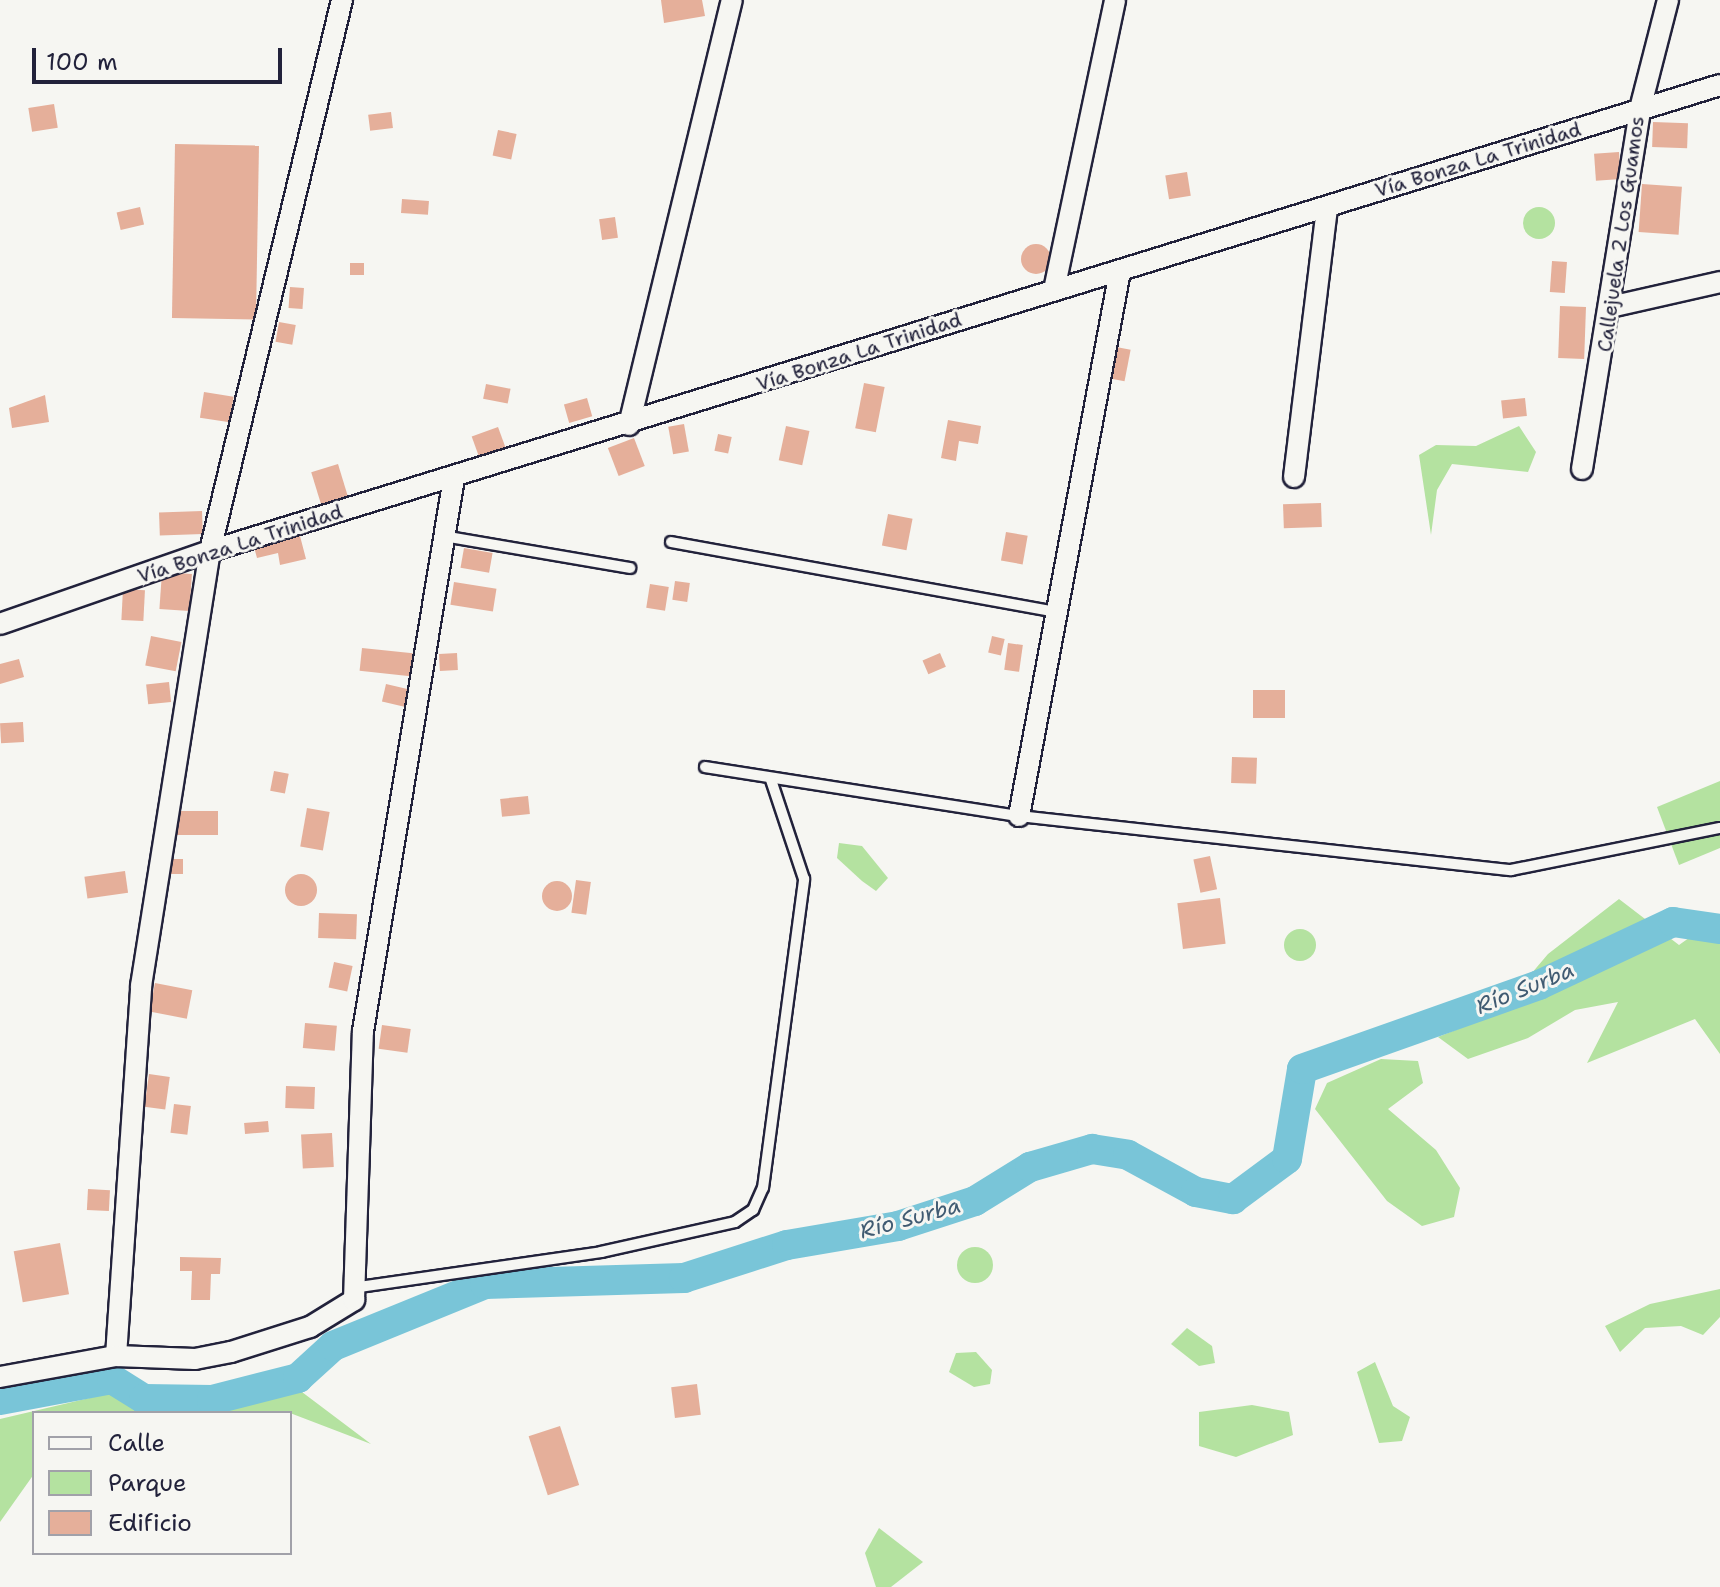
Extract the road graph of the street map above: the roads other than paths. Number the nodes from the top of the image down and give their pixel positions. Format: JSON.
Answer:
{"nodes":[{"id":1,"x":342,"y":0,"type":"edge"},
{"id":2,"x":732,"y":0,"type":"edge"},
{"id":3,"x":1115,"y":0,"type":"edge"},
{"id":4,"x":1668,"y":0,"type":"edge"},
{"id":5,"x":1720,"y":85,"type":"edge"},
{"id":6,"x":1640,"y":109,"type":"junction"},
{"id":7,"x":1327,"y":207,"type":"junction"},
{"id":8,"x":1120,"y":271,"type":"junction"},
{"id":9,"x":1720,"y":282,"type":"edge"},
{"id":10,"x":1054,"y":290,"type":"junction"},
{"id":11,"x":1610,"y":307,"type":"junction"},
{"id":12,"x":629,"y":425,"type":"junction"},
{"id":13,"x":1582,"y":469,"type":"dead end"},
{"id":14,"x":1294,"y":477,"type":"dead end"},
{"id":15,"x":454,"y":478,"type":"junction"},
{"id":16,"x":443,"y":536,"type":"junction"},
{"id":17,"x":671,"y":542,"type":"dead end"},
{"id":18,"x":210,"y":551,"type":"junction"},
{"id":19,"x":630,"y":568,"type":"dead end"},
{"id":20,"x":1059,"y":612,"type":"junction"},
{"id":21,"x":0,"y":624,"type":"edge"},
{"id":22,"x":705,"y":767,"type":"dead end"},
{"id":23,"x":771,"y":780,"type":"junction"},
{"id":24,"x":1019,"y":816,"type":"junction"},
{"id":25,"x":1720,"y":828,"type":"edge"},
{"id":26,"x":359,"y":1287,"type":"junction"},
{"id":27,"x":116,"y":1356,"type":"junction"},
{"id":28,"x":0,"y":1377,"type":"edge"}],
"edges":[{"from":1,"to":18,"type":"street"},
{"from":2,"to":12,"type":"street"},
{"from":3,"to":10,"type":"street"},
{"from":4,"to":6,"type":"street","name":"Callejuela 2 Los Guamos"},
{"from":5,"to":6,"type":"street","name":"Vía Bonza La Trinidad"},
{"from":6,"to":7,"type":"street","name":"Vía Bonza La Trinidad"},
{"from":6,"to":11,"type":"street","name":"Callejuela 2 Los Guamos"},
{"from":7,"to":8,"type":"street","name":"Vía Bonza La Trinidad"},
{"from":7,"to":14,"type":"street"},
{"from":8,"to":10,"type":"street","name":"Vía Bonza La Trinidad"},
{"from":8,"to":20,"type":"street"},
{"from":9,"to":11,"type":"street"},
{"from":10,"to":12,"type":"street","name":"Vía Bonza La Trinidad"},
{"from":11,"to":13,"type":"street","name":"Callejuela 2 Los Guamos"},
{"from":12,"to":15,"type":"street","name":"Vía Bonza La Trinidad"},
{"from":15,"to":16,"type":"street"},
{"from":15,"to":18,"type":"street","name":"Vía Bonza La Trinidad"},
{"from":16,"to":19,"type":"lane"},
{"from":16,"to":26,"type":"street"},
{"from":17,"to":20,"type":"lane"},
{"from":18,"to":21,"type":"street","name":"Vía Bonza La Trinidad"},
{"from":18,"to":27,"type":"street"},
{"from":20,"to":24,"type":"street"},
{"from":22,"to":23,"type":"lane"},
{"from":23,"to":24,"type":"lane"},
{"from":23,"to":26,"type":"lane"},
{"from":24,"to":25,"type":"lane"},
{"from":26,"to":27,"type":"street"},
{"from":27,"to":28,"type":"street"}]}
